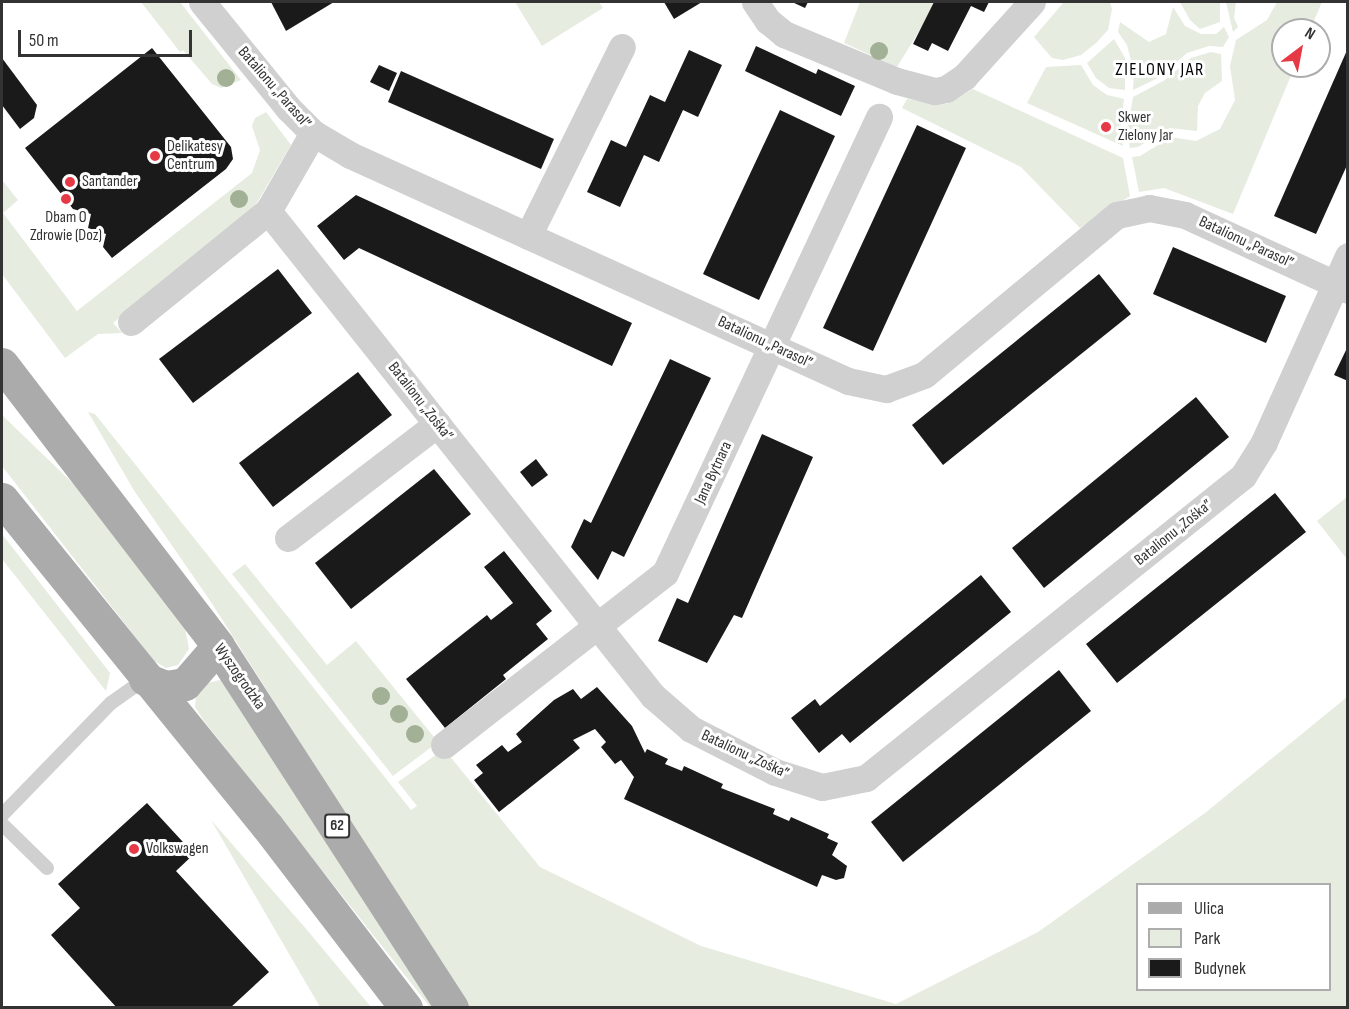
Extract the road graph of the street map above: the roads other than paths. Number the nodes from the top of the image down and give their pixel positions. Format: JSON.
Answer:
{"nodes":[{"id":1,"x":202,"y":2,"type":"edge"},
{"id":2,"x":755,"y":2,"type":"edge"},
{"id":3,"x":1032,"y":2,"type":"edge"},
{"id":4,"x":622,"y":47,"type":"dead end"},
{"id":5,"x":879,"y":117,"type":"dead end"},
{"id":6,"x":313,"y":133,"type":"junction"},
{"id":7,"x":268,"y":211,"type":"junction"},
{"id":8,"x":528,"y":236,"type":"junction"},
{"id":9,"x":1347,"y":256,"type":"edge"},
{"id":10,"x":1341,"y":287,"type":"edge"},
{"id":11,"x":131,"y":322,"type":"dead end"},
{"id":12,"x":772,"y":346,"type":"junction"},
{"id":13,"x":2,"y":364,"type":"edge"},
{"id":14,"x":437,"y":424,"type":"junction"},
{"id":15,"x":2,"y":499,"type":"edge"},
{"id":16,"x":288,"y":538,"type":"dead end"},
{"id":17,"x":600,"y":628,"type":"junction"},
{"id":18,"x":218,"y":646,"type":"junction"},
{"id":19,"x":145,"y":680,"type":"junction"},
{"id":20,"x":444,"y":745,"type":"dead end"},
{"id":21,"x":2,"y":815,"type":"edge"},
{"id":22,"x":2,"y":824,"type":"edge"},
{"id":23,"x":48,"y":868,"type":"dead end"},
{"id":24,"x":406,"y":1008,"type":"edge"},
{"id":25,"x":453,"y":1008,"type":"edge"}],
"edges":[{"from":1,"to":6,"type":"street","name":"Batalionu „Parasol”"},
{"from":2,"to":3,"type":"street"},
{"from":4,"to":8,"type":"street"},
{"from":5,"to":12,"type":"street","name":"Jana Bytnara"},
{"from":6,"to":7,"type":"street"},
{"from":6,"to":8,"type":"street","name":"Batalionu „Parasol”"},
{"from":7,"to":11,"type":"street"},
{"from":7,"to":14,"type":"street","name":"Batalionu „Zośka”"},
{"from":8,"to":12,"type":"street","name":"Batalionu „Parasol”"},
{"from":9,"to":10,"type":"street","name":"Batalionu „Zośka”"},
{"from":10,"to":12,"type":"street","name":"Batalionu „Parasol”"},
{"from":10,"to":17,"type":"street","name":"Batalionu „Zośka”"},
{"from":12,"to":17,"type":"street","name":"Jana Bytnara"},
{"from":13,"to":18,"type":"main road","name":"Wyszogrodzka","number":"62"},
{"from":14,"to":16,"type":"street"},
{"from":14,"to":17,"type":"street","name":"Batalionu „Zośka”"},
{"from":15,"to":19,"type":"main road"},
{"from":17,"to":20,"type":"street","name":"Jana Bytnara"},
{"from":18,"to":19,"type":"main road"},
{"from":18,"to":25,"type":"main road","name":"Wyszogrodzka","number":"62"},
{"from":19,"to":21,"type":"lane"},
{"from":19,"to":24,"type":"main road"},
{"from":22,"to":23,"type":"lane"}]}
